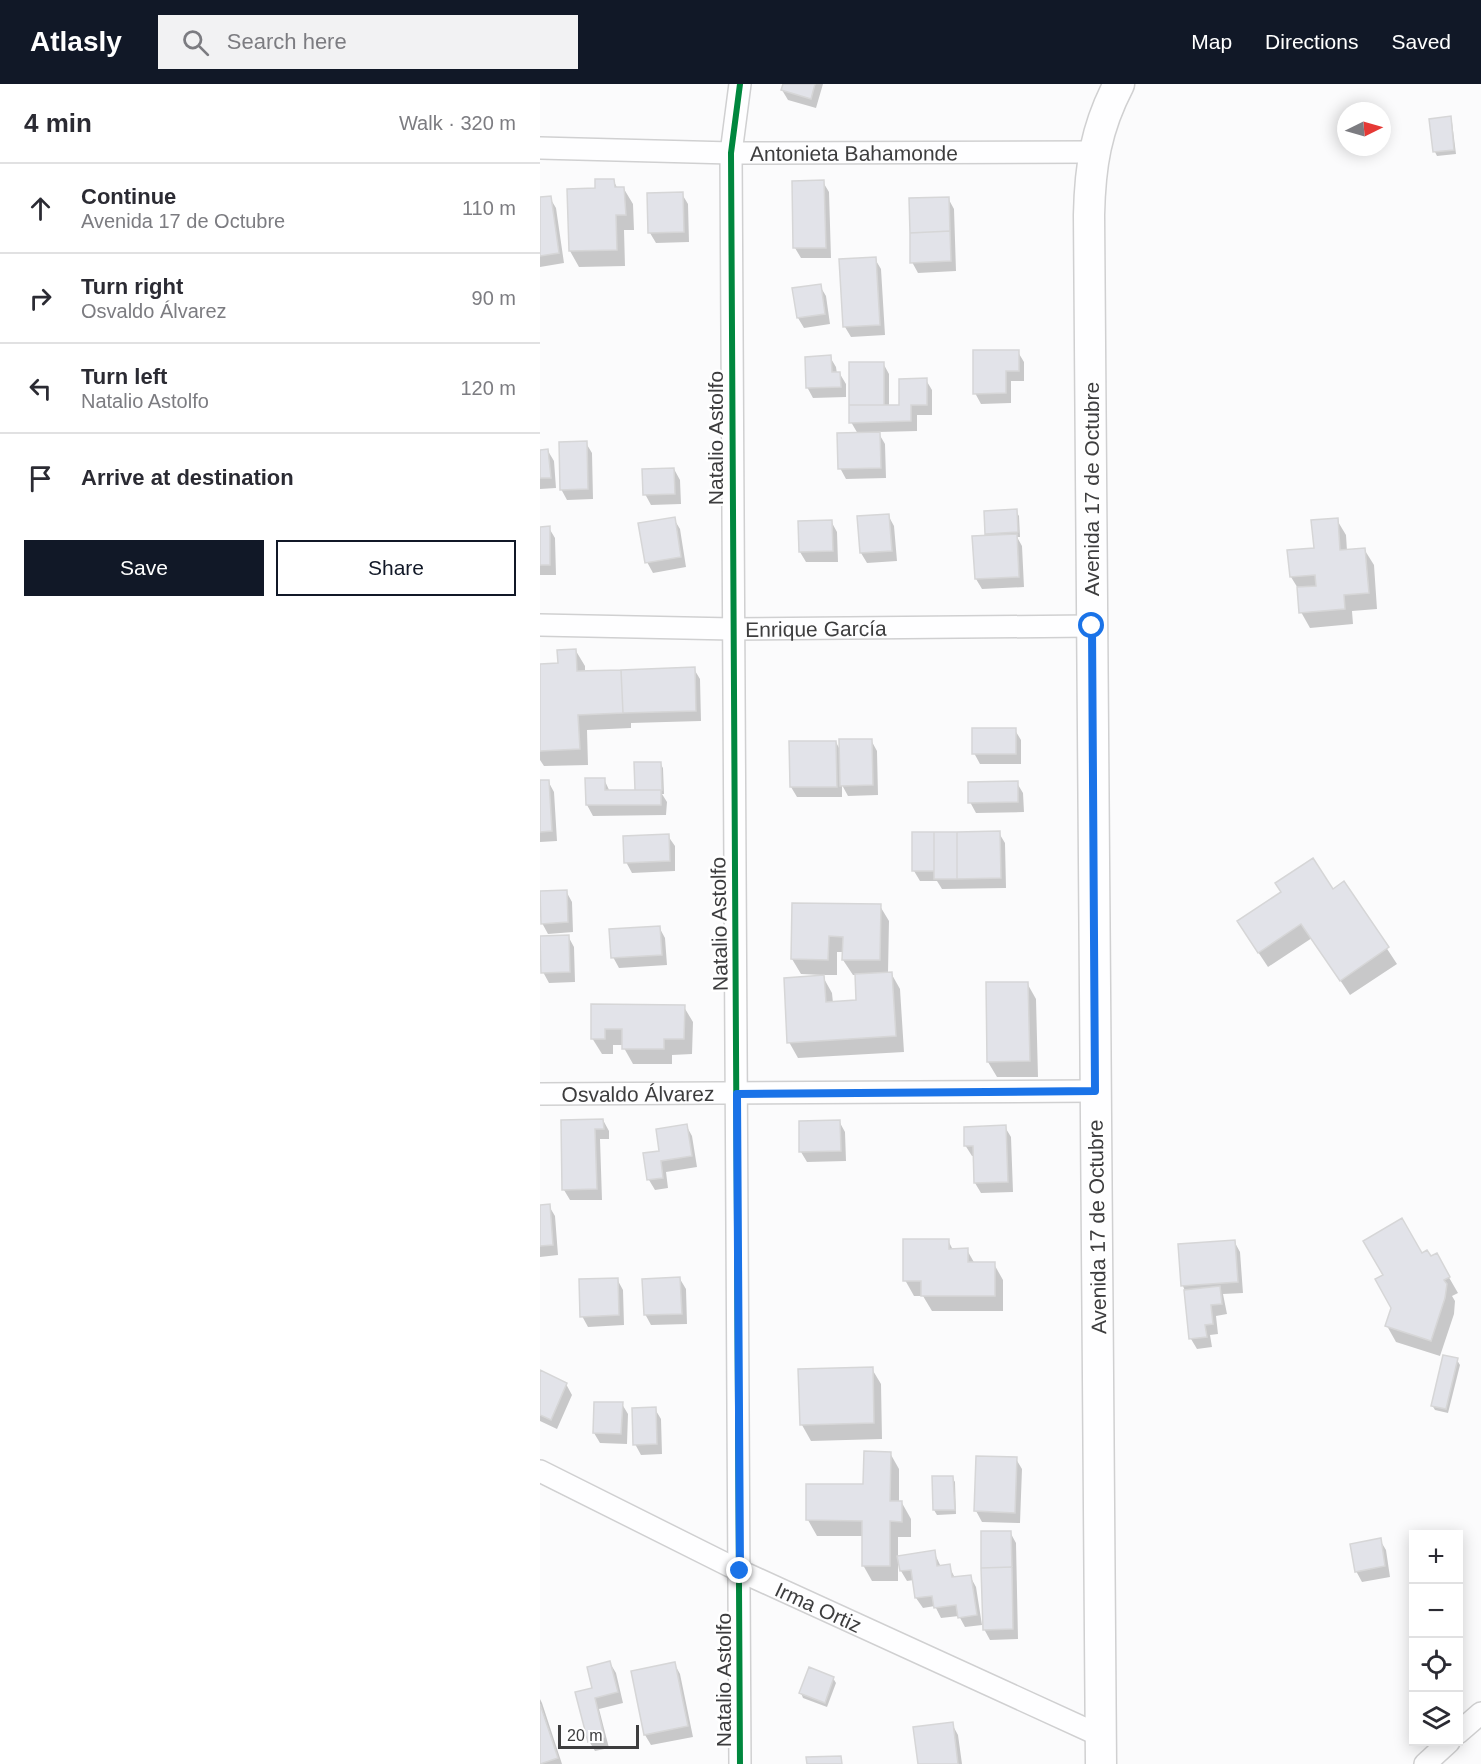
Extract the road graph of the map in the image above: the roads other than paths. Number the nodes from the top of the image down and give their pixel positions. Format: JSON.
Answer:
{"nodes":[{"id":1,"x":740,"y":84,"type":"edge"},
{"id":2,"x":1119,"y":84,"type":"edge"},
{"id":3,"x":540,"y":148,"type":"edge"},
{"id":4,"x":1094,"y":152,"type":"junction"},
{"id":5,"x":731,"y":153,"type":"junction"},
{"id":6,"x":540,"y":626,"type":"edge"},
{"id":7,"x":1092,"y":626,"type":"junction"},
{"id":8,"x":732,"y":629,"type":"junction"},
{"id":9,"x":1095,"y":1091,"type":"junction"},
{"id":10,"x":540,"y":1094,"type":"edge"},
{"id":11,"x":737,"y":1094,"type":"junction"},
{"id":12,"x":540,"y":1471,"type":"edge"},
{"id":13,"x":740,"y":1571,"type":"junction"},
{"id":14,"x":1481,"y":1713,"type":"edge"},
{"id":15,"x":1463,"y":1729,"type":"edge"},
{"id":16,"x":1445,"y":1746,"type":"edge"},
{"id":17,"x":1101,"y":1750,"type":"edge"},
{"id":18,"x":740,"y":1764,"type":"edge"},
{"id":19,"x":1425,"y":1764,"type":"edge"}],
"edges":[{"from":1,"to":5,"type":"street","name":"Natalio Astolfo"},
{"from":2,"to":4,"type":"main road","name":"Avenida 17 de Octubre"},
{"from":3,"to":5,"type":"street","name":"Antonieta Bahamonde"},
{"from":4,"to":5,"type":"street","name":"Antonieta Bahamonde"},
{"from":4,"to":7,"type":"main road","name":"Avenida 17 de Octubre"},
{"from":5,"to":8,"type":"street","name":"Natalio Astolfo"},
{"from":6,"to":8,"type":"street","name":"Enrique García"},
{"from":7,"to":8,"type":"street","name":"Enrique García"},
{"from":7,"to":9,"type":"main road","name":"Avenida 17 de Octubre"},
{"from":8,"to":11,"type":"street","name":"Natalio Astolfo"},
{"from":9,"to":11,"type":"street","name":"Osvaldo Álvarez"},
{"from":9,"to":17,"type":"main road","name":"Avenida 17 de Octubre"},
{"from":10,"to":11,"type":"street","name":"Osvaldo Álvarez"},
{"from":11,"to":13,"type":"street","name":"Natalio Astolfo"},
{"from":12,"to":13,"type":"street","name":"Irma Ortiz"},
{"from":13,"to":17,"type":"street","name":"Irma Ortiz"},
{"from":13,"to":18,"type":"street","name":"Natalio Astolfo"},
{"from":14,"to":15,"type":"street"},
{"from":16,"to":19,"type":"street"}]}
